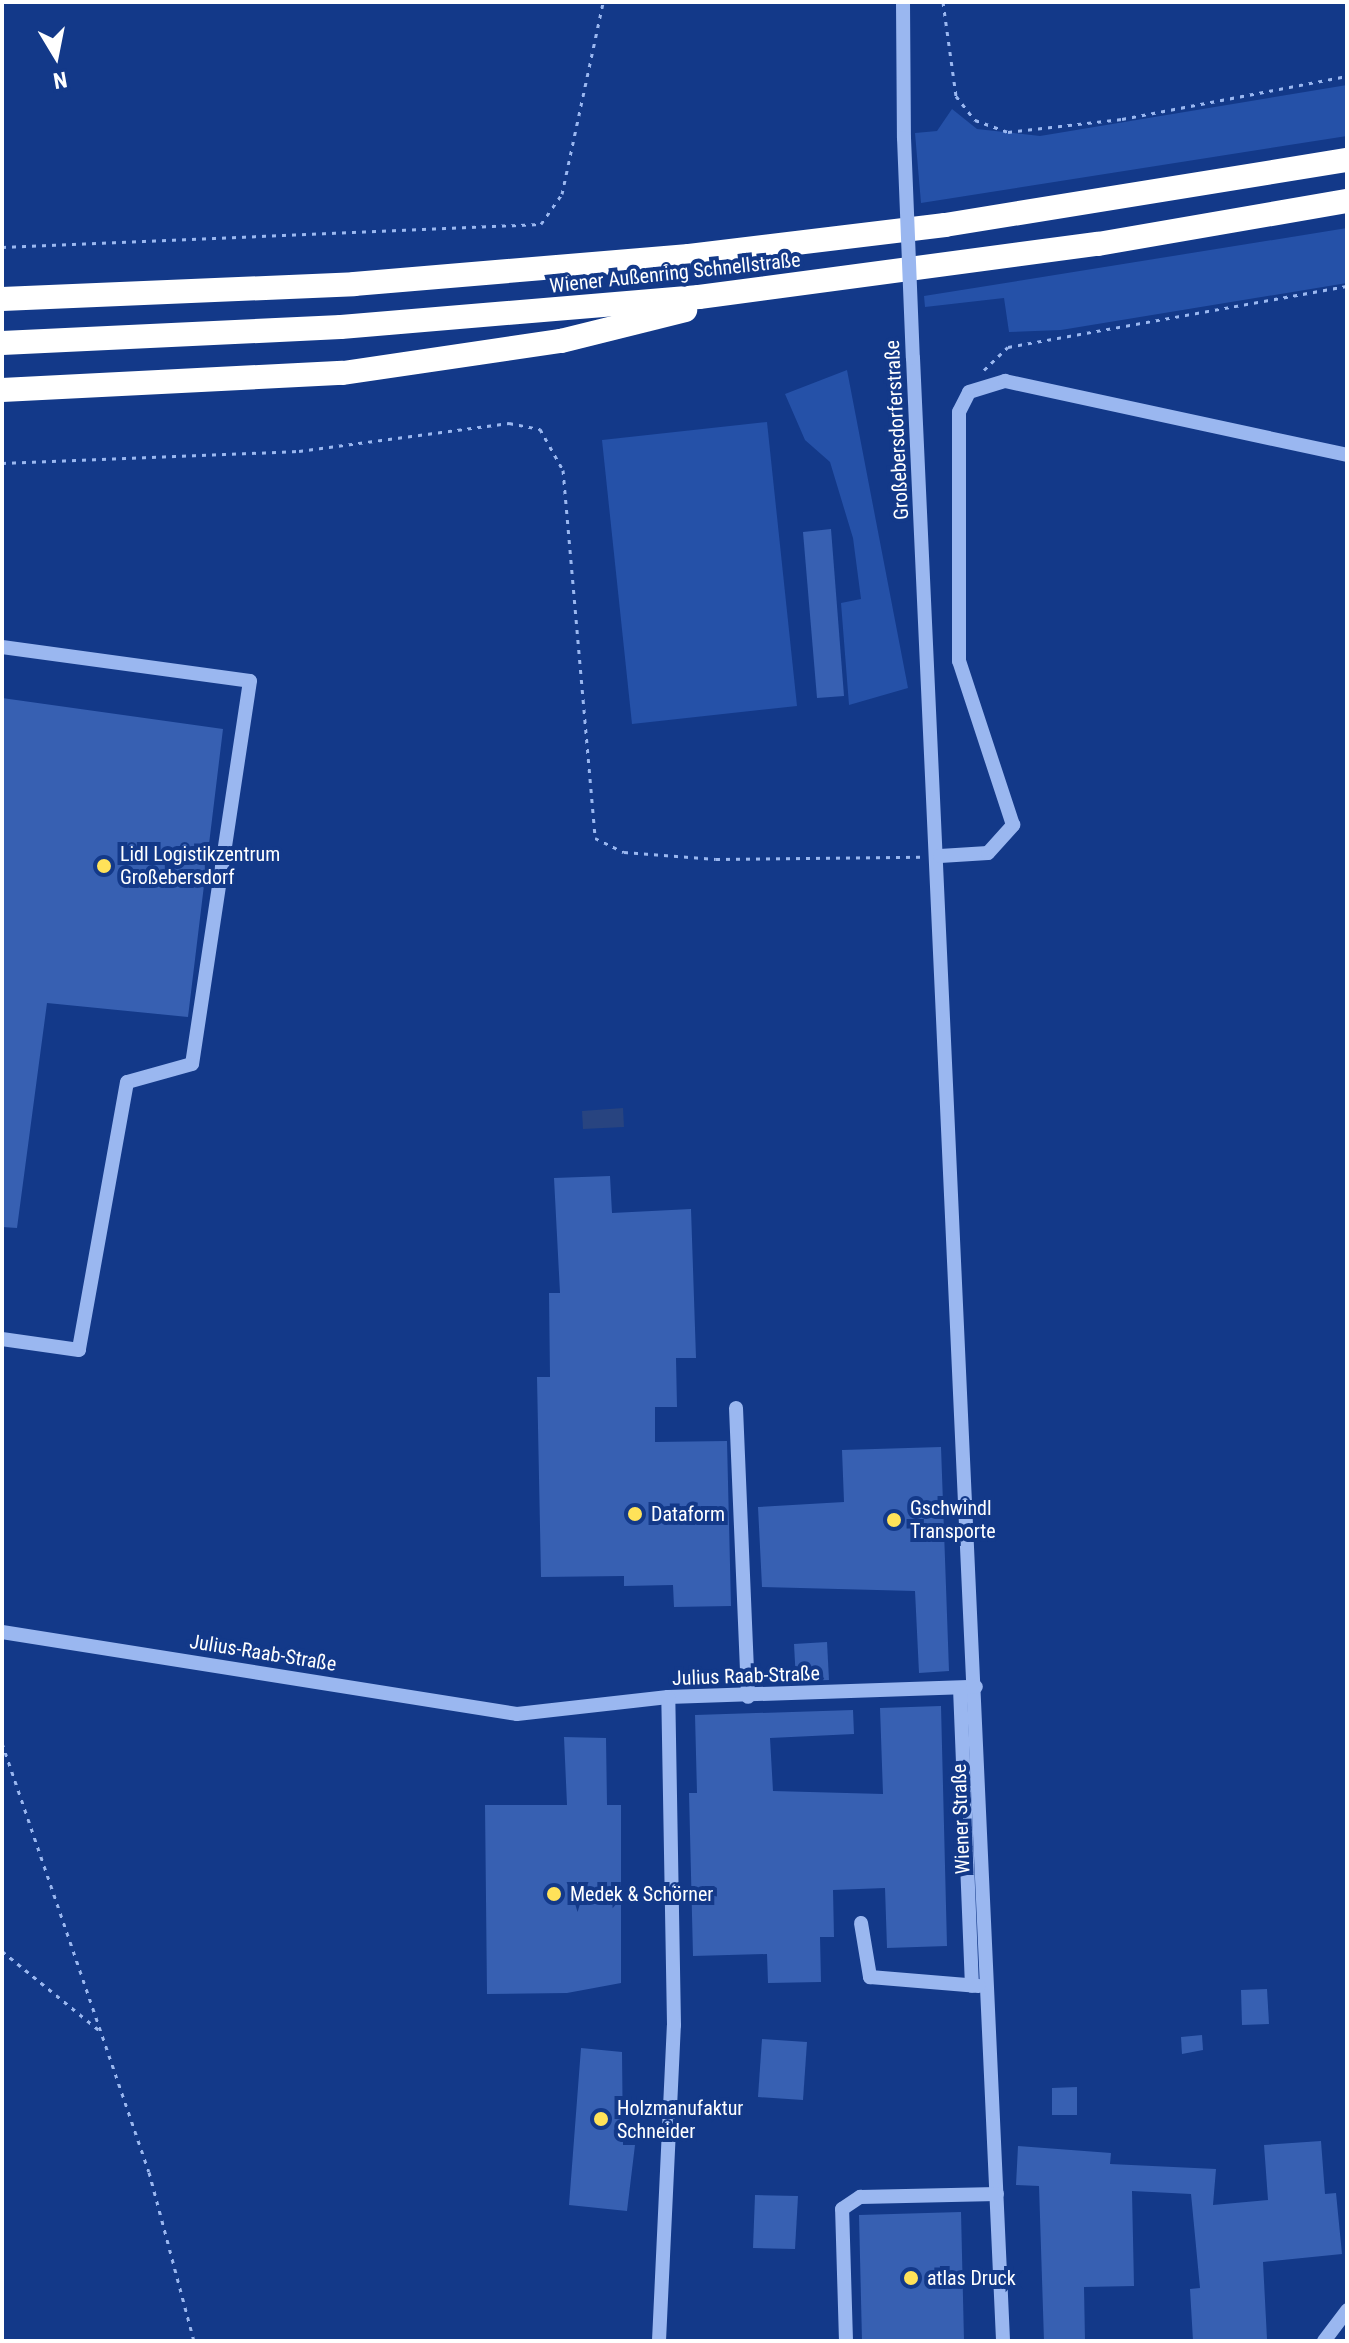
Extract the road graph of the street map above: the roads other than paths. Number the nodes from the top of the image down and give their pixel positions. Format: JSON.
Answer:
{"nodes":[{"id":1,"x":903,"y":2,"type":"edge"},
{"id":2,"x":1347,"y":160,"type":"edge"},
{"id":3,"x":1347,"y":201,"type":"edge"},
{"id":4,"x":768,"y":288,"type":"junction"},
{"id":5,"x":2,"y":290,"type":"edge"},
{"id":6,"x":44,"y":298,"type":"junction"},
{"id":7,"x":2,"y":299,"type":"edge"},
{"id":8,"x":2,"y":343,"type":"edge"},
{"id":9,"x":2,"y":390,"type":"edge"},
{"id":10,"x":1347,"y":455,"type":"edge"},
{"id":11,"x":2,"y":647,"type":"edge"},
{"id":12,"x":940,"y":856,"type":"junction"},
{"id":13,"x":960,"y":1295,"type":"joint"},
{"id":14,"x":2,"y":1339,"type":"edge"},
{"id":15,"x":736,"y":1408,"type":"dead end"},
{"id":16,"x":2,"y":1632,"type":"edge"},
{"id":17,"x":976,"y":1687,"type":"junction"},
{"id":18,"x":960,"y":1688,"type":"junction"},
{"id":19,"x":668,"y":1697,"type":"junction"},
{"id":20,"x":748,"y":1697,"type":"junction"},
{"id":21,"x":517,"y":1714,"type":"joint"},
{"id":22,"x":861,"y":1923,"type":"dead end"},
{"id":23,"x":972,"y":1986,"type":"junction"},
{"id":24,"x":988,"y":1986,"type":"junction"},
{"id":25,"x":997,"y":2194,"type":"junction"},
{"id":26,"x":1347,"y":2310,"type":"edge"},
{"id":27,"x":659,"y":2341,"type":"edge"},
{"id":28,"x":846,"y":2341,"type":"edge"},
{"id":29,"x":1003,"y":2341,"type":"edge"},
{"id":30,"x":1324,"y":2341,"type":"edge"}],
"edges":[{"from":1,"to":12,"type":"street","name":"Großebersdorferstraße","bridge":true},
{"from":2,"to":6,"type":"highway","name":"Wiener Außenring Schnellstraße"},
{"from":3,"to":4,"type":"highway","name":"Wiener Außenring Schnellstraße"},
{"from":4,"to":8,"type":"highway","name":"Wiener Außenring Schnellstraße"},
{"from":4,"to":9,"type":"highway"},
{"from":5,"to":6,"type":"highway"},
{"from":6,"to":7,"type":"highway","name":"Wiener Außenring Schnellstraße"},
{"from":10,"to":12,"type":"street"},
{"from":11,"to":14,"type":"street"},
{"from":12,"to":13,"type":"street","name":"Großebersdorferstraße"},
{"from":13,"to":17,"type":"street","name":"Wiener Straße"},
{"from":15,"to":20,"type":"street"},
{"from":16,"to":21,"type":"street","name":"Julius-Raab-Straße"},
{"from":17,"to":18,"type":"street","name":"Julius Raab-Straße"},
{"from":17,"to":24,"type":"street","name":"Wiener Straße"},
{"from":18,"to":20,"type":"street","name":"Julius Raab-Straße"},
{"from":18,"to":23,"type":"street"},
{"from":19,"to":20,"type":"street","name":"Julius Raab-Straße"},
{"from":19,"to":21,"type":"street","name":"Julius Raab-Straße"},
{"from":19,"to":27,"type":"street"},
{"from":22,"to":23,"type":"street"},
{"from":23,"to":24,"type":"street"},
{"from":24,"to":25,"type":"street","name":"Wiener Straße"},
{"from":25,"to":28,"type":"street"},
{"from":25,"to":29,"type":"street","name":"Wiener Straße"},
{"from":26,"to":30,"type":"street"}]}
